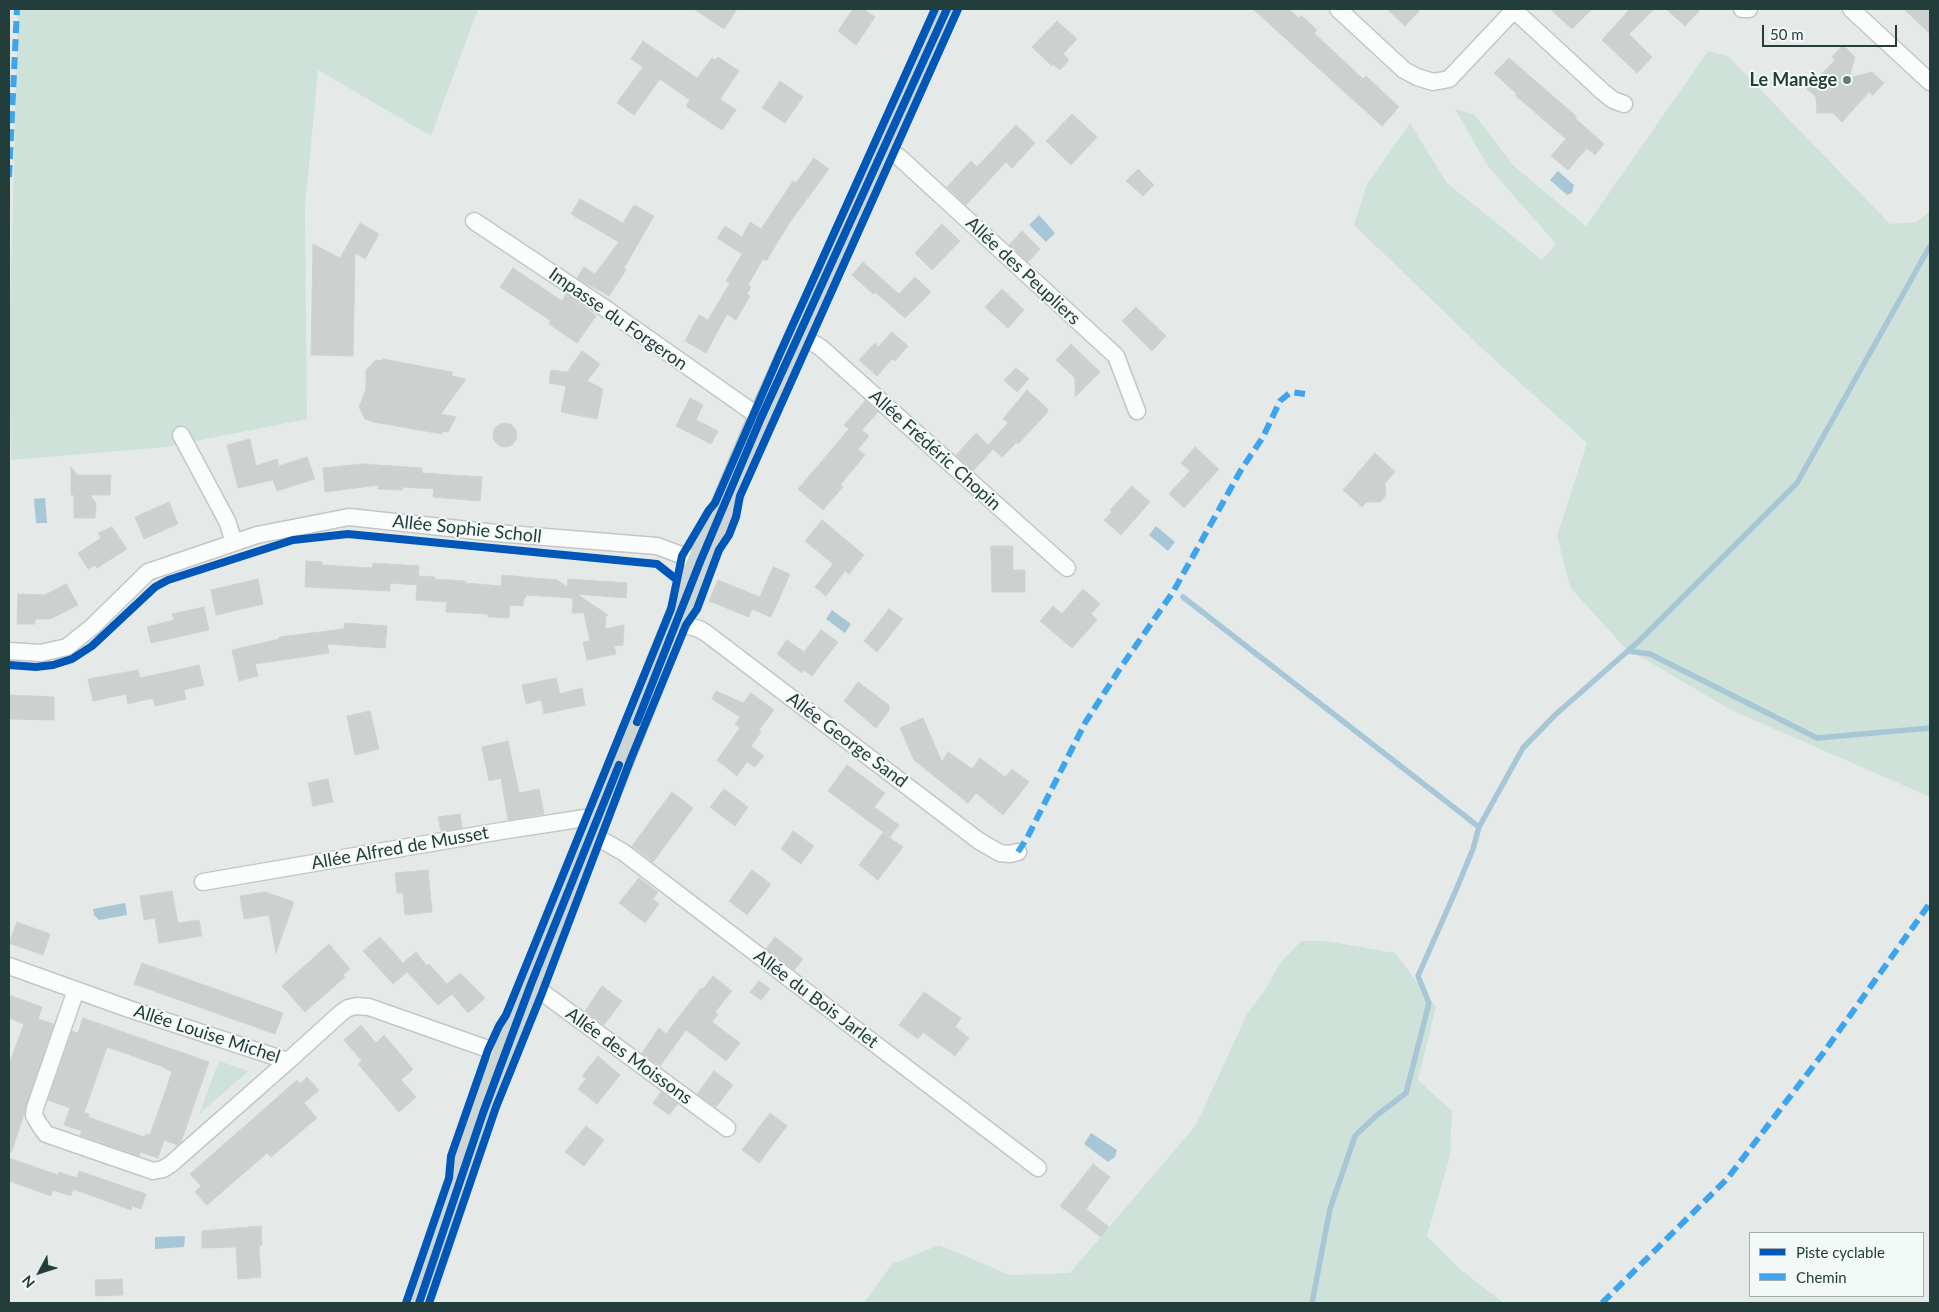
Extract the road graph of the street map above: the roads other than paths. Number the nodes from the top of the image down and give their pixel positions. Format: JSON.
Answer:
{"nodes":[{"id":1,"x":947,"y":9,"type":"edge"},
{"id":2,"x":1338,"y":9,"type":"edge"},
{"id":3,"x":1515,"y":9,"type":"edge"},
{"id":4,"x":1742,"y":9,"type":"edge"},
{"id":5,"x":1749,"y":9,"type":"edge"},
{"id":6,"x":1851,"y":9,"type":"edge"},
{"id":7,"x":1930,"y":82,"type":"edge"},
{"id":8,"x":1624,"y":104,"type":"dead end"},
{"id":9,"x":884,"y":149,"type":"junction"},
{"id":10,"x":474,"y":220,"type":"dead end"},
{"id":11,"x":800,"y":336,"type":"junction"},
{"id":12,"x":1137,"y":411,"type":"dead end"},
{"id":13,"x":761,"y":418,"type":"junction"},
{"id":14,"x":181,"y":435,"type":"dead end"},
{"id":15,"x":234,"y":542,"type":"junction"},
{"id":16,"x":700,"y":562,"type":"junction"},
{"id":17,"x":1067,"y":568,"type":"dead end"},
{"id":18,"x":676,"y":622,"type":"junction"},
{"id":19,"x":9,"y":651,"type":"edge"},
{"id":20,"x":594,"y":828,"type":"junction"},
{"id":21,"x":1018,"y":852,"type":"dead end"},
{"id":22,"x":203,"y":882,"type":"dead end"},
{"id":23,"x":9,"y":966,"type":"edge"},
{"id":24,"x":531,"y":984,"type":"junction"},
{"id":25,"x":76,"y":990,"type":"junction"},
{"id":26,"x":505,"y":1055,"type":"junction"},
{"id":27,"x":288,"y":1061,"type":"junction"},
{"id":28,"x":727,"y":1128,"type":"dead end"},
{"id":29,"x":1038,"y":1168,"type":"dead end"},
{"id":30,"x":419,"y":1303,"type":"edge"}],
"edges":[{"from":1,"to":9,"type":"main road"},
{"from":2,"to":3,"type":"street"},
{"from":3,"to":8,"type":"street"},
{"from":4,"to":5,"type":"street"},
{"from":6,"to":7,"type":"street"},
{"from":9,"to":11,"type":"main road"},
{"from":9,"to":12,"type":"street","name":"Allée des Peupliers"},
{"from":10,"to":13,"type":"street","name":"Impasse du Forgeron"},
{"from":11,"to":13,"type":"main road"},
{"from":11,"to":17,"type":"street","name":"Allée Frédéric Chopin"},
{"from":13,"to":16,"type":"main road"},
{"from":14,"to":15,"type":"street"},
{"from":15,"to":16,"type":"street","name":"Allée Sophie Scholl"},
{"from":15,"to":19,"type":"street","name":"Allée Sophie Scholl"},
{"from":16,"to":18,"type":"main road"},
{"from":18,"to":20,"type":"main road"},
{"from":18,"to":21,"type":"street","name":"Allée George Sand"},
{"from":20,"to":22,"type":"street","name":"Allée Alfred de Musset"},
{"from":20,"to":24,"type":"main road"},
{"from":20,"to":29,"type":"street","name":"Allée du Bois Jarlet"},
{"from":23,"to":25,"type":"street","name":"Allée Louise Michel"},
{"from":24,"to":26,"type":"main road"},
{"from":24,"to":28,"type":"street","name":"Allée des Moissons"},
{"from":25,"to":27,"type":"street","name":"Allée Louise Michel"},
{"from":25,"to":27,"type":"street"},
{"from":26,"to":27,"type":"street","name":"Allée Louise Michel"},
{"from":26,"to":30,"type":"main road"}]}
